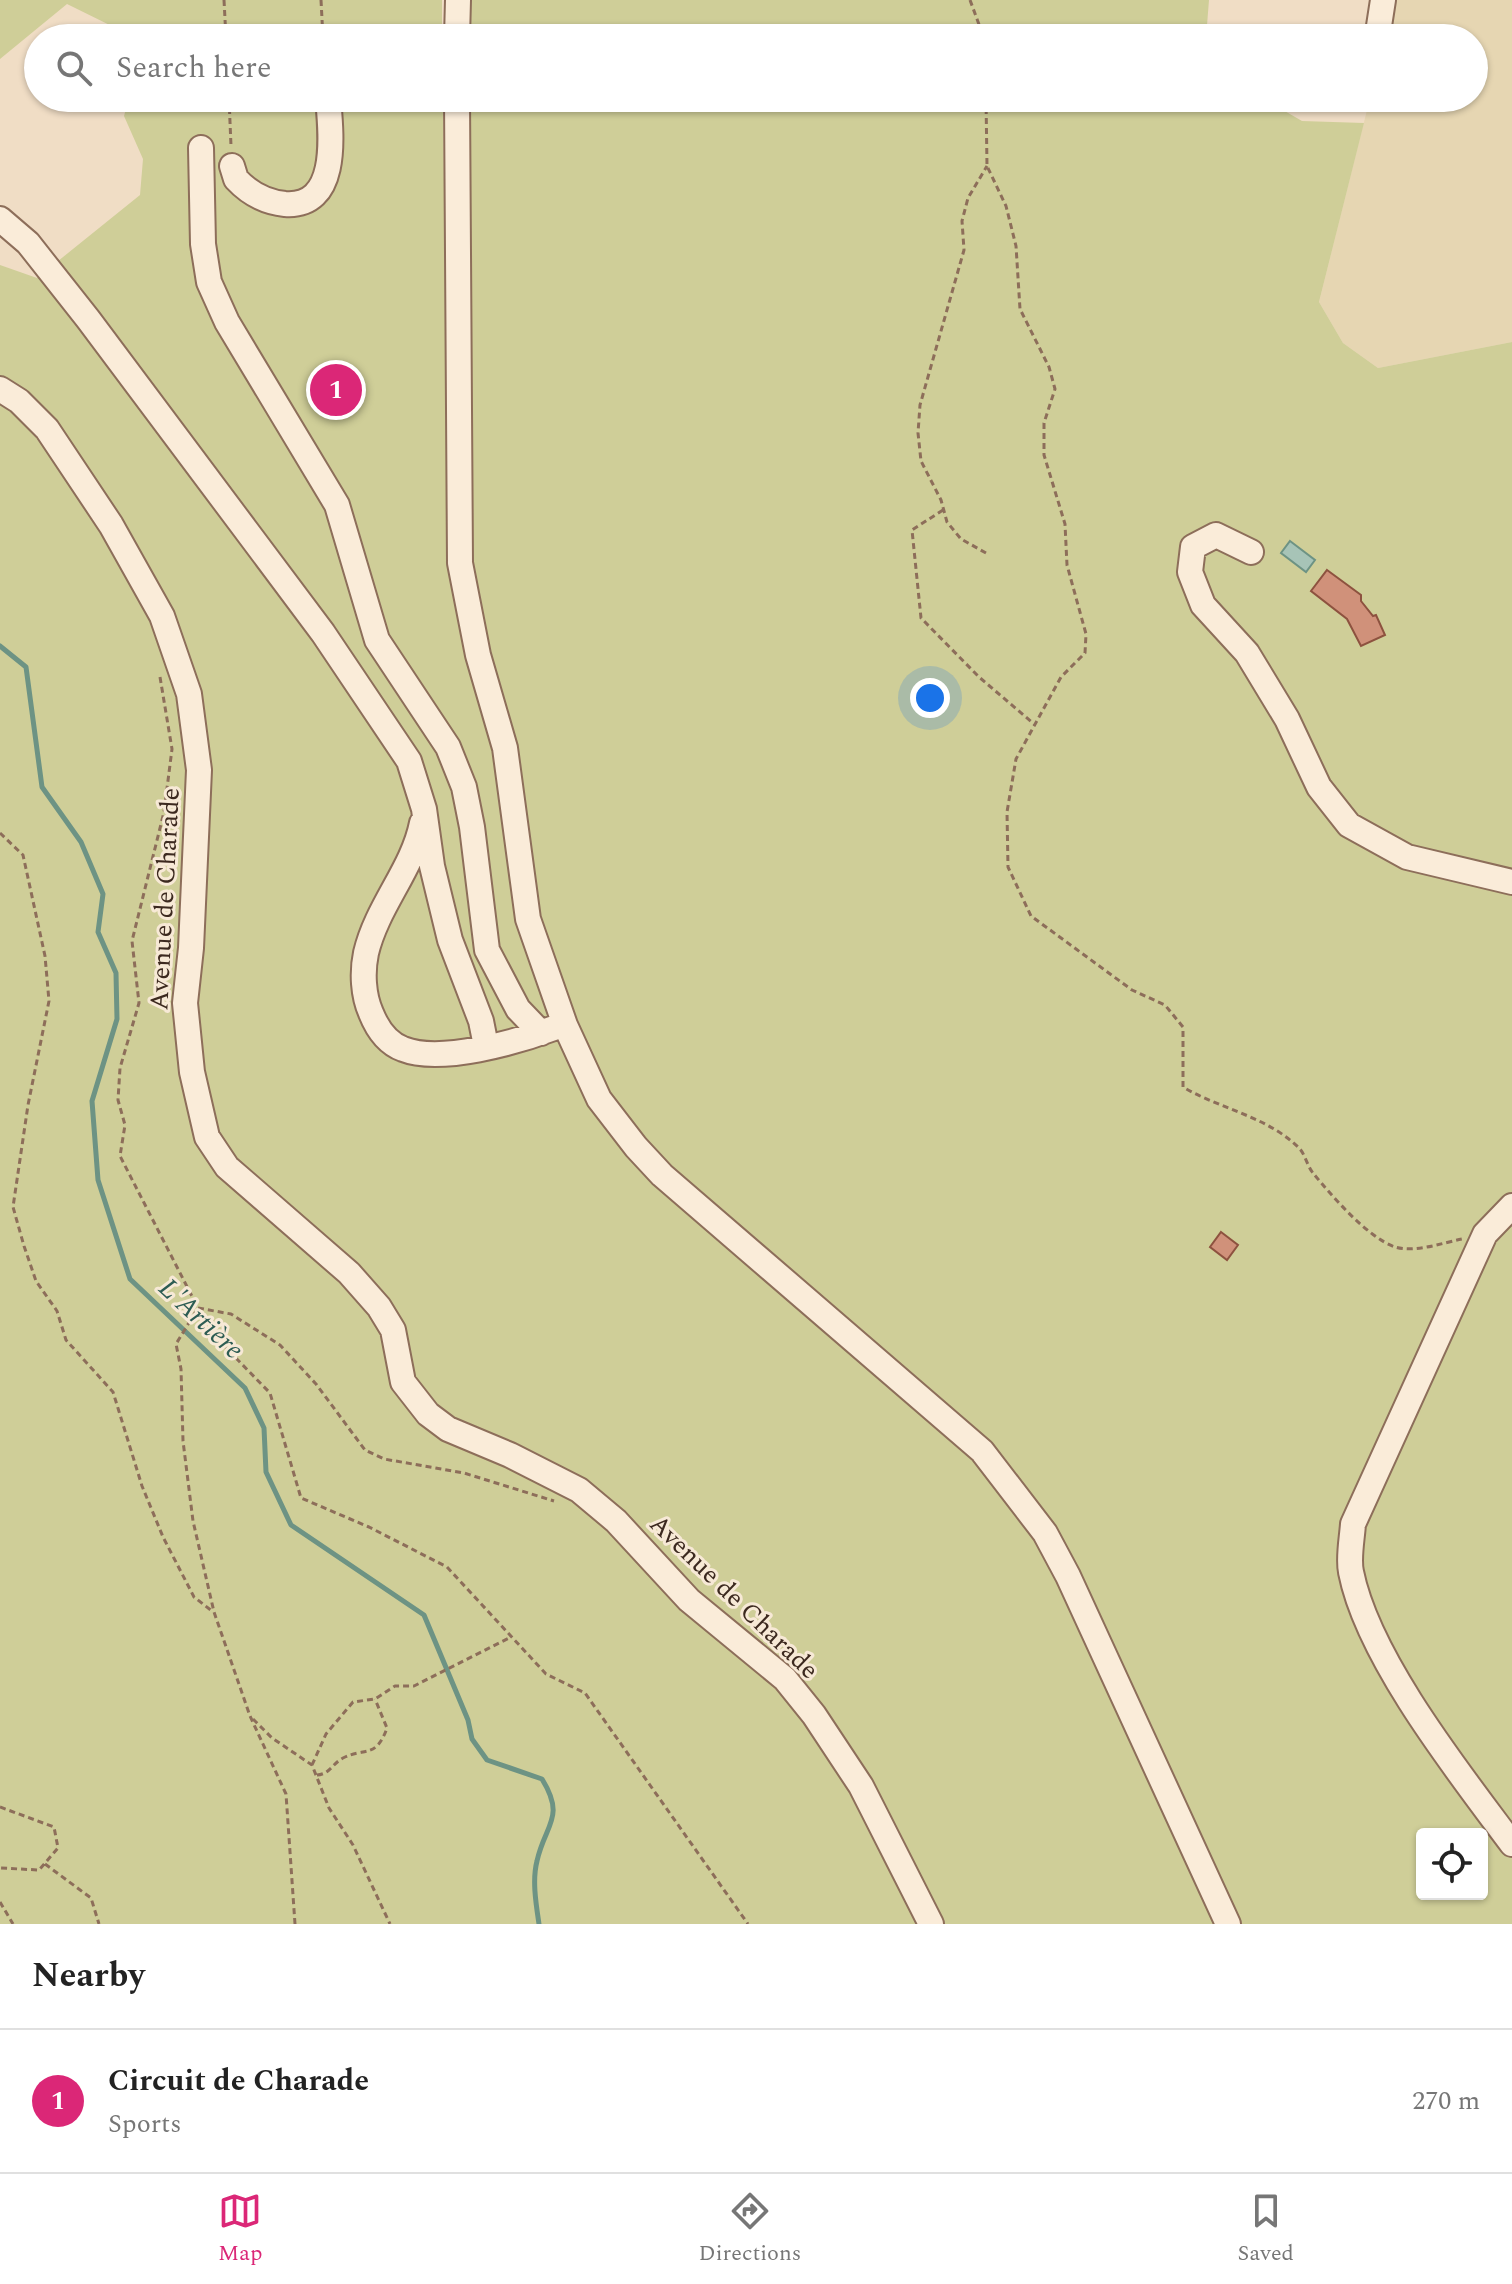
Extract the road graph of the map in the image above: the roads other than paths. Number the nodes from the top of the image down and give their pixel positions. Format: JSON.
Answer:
{"nodes":[{"id":1,"x":458,"y":0,"type":"edge"},
{"id":2,"x":1383,"y":0,"type":"edge"},
{"id":3,"x":457,"y":24,"type":"edge"},
{"id":4,"x":1379,"y":24,"type":"edge"},
{"id":5,"x":328,"y":112,"type":"edge"},
{"id":6,"x":457,"y":112,"type":"edge"},
{"id":7,"x":201,"y":148,"type":"dead end"},
{"id":8,"x":232,"y":166,"type":"road end"},
{"id":9,"x":0,"y":219,"type":"edge"},
{"id":10,"x":0,"y":389,"type":"edge"},
{"id":11,"x":1251,"y":552,"type":"dead end"},
{"id":12,"x":424,"y":809,"type":"junction"},
{"id":13,"x":1512,"y":882,"type":"edge"},
{"id":14,"x":565,"y":1025,"type":"junction"},
{"id":15,"x":541,"y":1033,"type":"junction"},
{"id":16,"x":486,"y":1046,"type":"junction"},
{"id":17,"x":1512,"y":1206,"type":"edge"},
{"id":18,"x":1512,"y":1844,"type":"edge"},
{"id":19,"x":931,"y":1924,"type":"edge"},
{"id":20,"x":1228,"y":1924,"type":"edge"}],
"edges":[{"from":1,"to":3,"type":"street"},
{"from":2,"to":4,"type":"street"},
{"from":5,"to":8,"type":"street"},
{"from":6,"to":14,"type":"street"},
{"from":7,"to":15,"type":"street"},
{"from":9,"to":12,"type":"street"},
{"from":10,"to":19,"type":"street","name":"Avenue de Charade"},
{"from":11,"to":13,"type":"street"},
{"from":12,"to":16,"type":"street"},
{"from":12,"to":16,"type":"street"},
{"from":14,"to":15,"type":"street"},
{"from":14,"to":20,"type":"street"},
{"from":15,"to":16,"type":"street"},
{"from":17,"to":18,"type":"street"}]}
